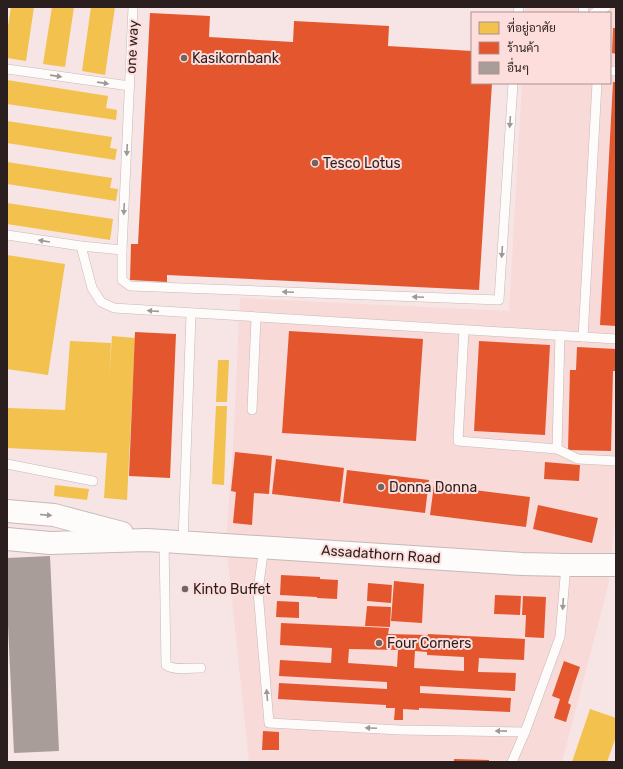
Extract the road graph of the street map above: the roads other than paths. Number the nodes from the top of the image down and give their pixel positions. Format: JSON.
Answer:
{"nodes":[{"id":1,"x":133,"y":7,"type":"edge"},
{"id":2,"x":606,"y":7,"type":"edge"},
{"id":3,"x":596,"y":12,"type":"edge"},
{"id":4,"x":7,"y":69,"type":"edge"},
{"id":5,"x":513,"y":84,"type":"edge"},
{"id":6,"x":597,"y":84,"type":"edge"},
{"id":7,"x":130,"y":86,"type":"junction"},
{"id":8,"x":7,"y":235,"type":"edge"},
{"id":9,"x":81,"y":246,"type":"junction"},
{"id":10,"x":122,"y":250,"type":"junction"},
{"id":11,"x":192,"y":314,"type":"junction"},
{"id":12,"x":256,"y":318,"type":"junction"},
{"id":13,"x":464,"y":330,"type":"junction"},
{"id":14,"x":560,"y":335,"type":"junction"},
{"id":15,"x":582,"y":337,"type":"junction"},
{"id":16,"x":616,"y":339,"type":"edge"},
{"id":17,"x":252,"y":410,"type":"dead end"},
{"id":18,"x":557,"y":449,"type":"junction"},
{"id":19,"x":616,"y":461,"type":"edge"},
{"id":20,"x":7,"y":464,"type":"edge"},
{"id":21,"x":93,"y":481,"type":"dead end"},
{"id":22,"x":7,"y":511,"type":"edge"},
{"id":23,"x":7,"y":539,"type":"edge"},
{"id":24,"x":165,"y":541,"type":"junction"},
{"id":25,"x":264,"y":546,"type":"junction"},
{"id":26,"x":566,"y":565,"type":"junction"},
{"id":27,"x":616,"y":565,"type":"edge"},
{"id":28,"x":201,"y":668,"type":"dead end"},
{"id":29,"x":525,"y":732,"type":"junction"},
{"id":30,"x":512,"y":762,"type":"edge"}],
"edges":[{"from":1,"to":7,"type":"lane","name":"one way"},
{"from":2,"to":3,"type":"lane"},
{"from":4,"to":7,"type":"lane","one_way":true},
{"from":5,"to":10,"type":"lane","name":"one way","one_way":true},
{"from":6,"to":15,"type":"lane"},
{"from":7,"to":10,"type":"lane","name":"one way","one_way":true},
{"from":9,"to":8,"type":"lane","one_way":true},
{"from":9,"to":10,"type":"lane"},
{"from":11,"to":9,"type":"lane","one_way":true},
{"from":11,"to":12,"type":"lane"},
{"from":11,"to":24,"type":"lane"},
{"from":12,"to":13,"type":"lane"},
{"from":12,"to":17,"type":"lane"},
{"from":13,"to":14,"type":"lane"},
{"from":13,"to":18,"type":"lane"},
{"from":14,"to":15,"type":"lane"},
{"from":14,"to":18,"type":"lane"},
{"from":15,"to":16,"type":"lane"},
{"from":18,"to":19,"type":"lane"},
{"from":20,"to":21,"type":"lane"},
{"from":22,"to":24,"type":"street","name":"Assadathorn Road","one_way":true},
{"from":23,"to":24,"type":"street","name":"Assadathorn Road"},
{"from":24,"to":25,"type":"street","name":"Assadathorn Road"},
{"from":24,"to":28,"type":"lane"},
{"from":25,"to":26,"type":"street","name":"Assadathorn Road"},
{"from":29,"to":25,"type":"lane","one_way":true},
{"from":26,"to":27,"type":"street","name":"Assadathorn Road"},
{"from":26,"to":29,"type":"lane","one_way":true},
{"from":29,"to":30,"type":"lane"}]}
